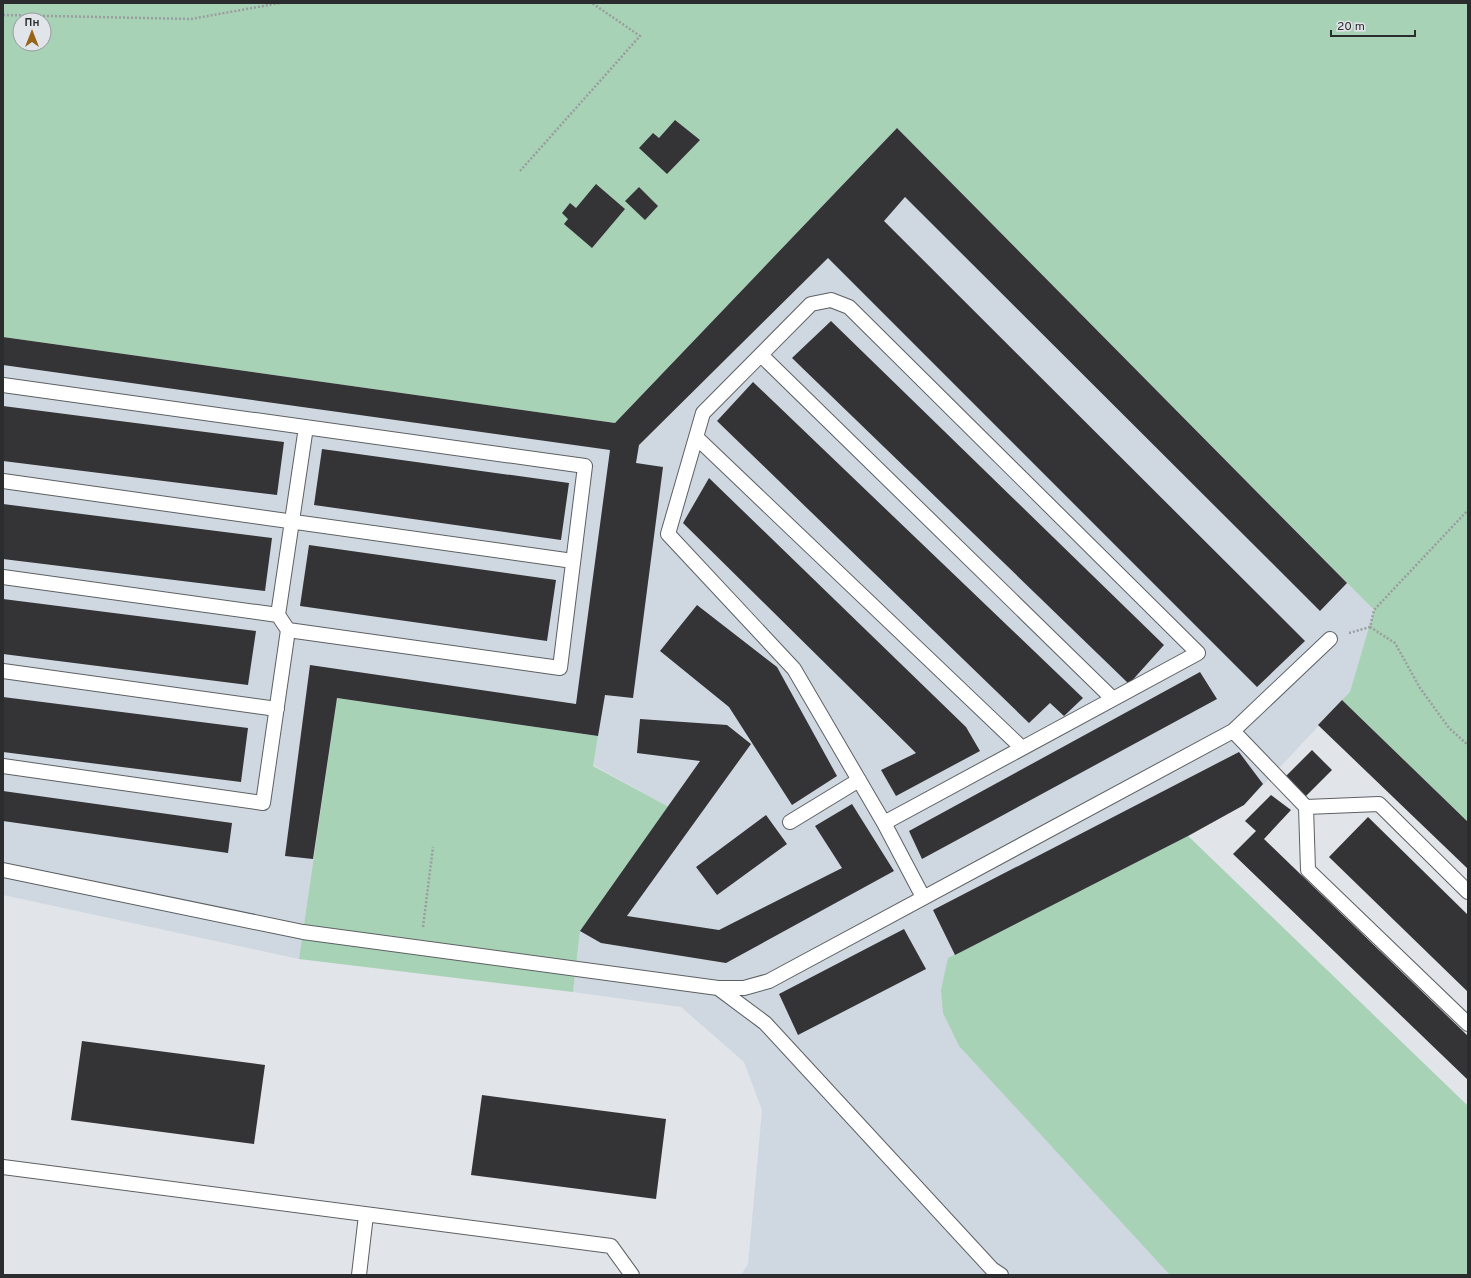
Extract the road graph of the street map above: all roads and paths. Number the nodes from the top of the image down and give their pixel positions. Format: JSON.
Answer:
{"nodes":[{"id":1,"x":280,"y":3,"type":"edge"},
{"id":2,"x":592,"y":3,"type":"edge"},
{"id":3,"x":3,"y":15,"type":"edge"},
{"id":4,"x":520,"y":171,"type":"dead end"},
{"id":5,"x":761,"y":355,"type":"junction"},
{"id":6,"x":3,"y":385,"type":"edge"},
{"id":7,"x":306,"y":427,"type":"junction"},
{"id":8,"x":696,"y":437,"type":"junction"},
{"id":9,"x":3,"y":481,"type":"edge"},
{"id":10,"x":1468,"y":510,"type":"edge"},
{"id":11,"x":292,"y":522,"type":"junction"},
{"id":12,"x":574,"y":561,"type":"junction"},
{"id":13,"x":3,"y":577,"type":"edge"},
{"id":14,"x":278,"y":615,"type":"junction"},
{"id":15,"x":1370,"y":628,"type":"junction"},
{"id":16,"x":288,"y":630,"type":"junction"},
{"id":17,"x":1330,"y":639,"type":"joint"},
{"id":18,"x":3,"y":671,"type":"edge"},
{"id":19,"x":1113,"y":699,"type":"junction"},
{"id":20,"x":277,"y":709,"type":"junction"},
{"id":21,"x":1233,"y":731,"type":"junction"},
{"id":22,"x":1468,"y":745,"type":"edge"},
{"id":23,"x":1022,"y":748,"type":"junction"},
{"id":24,"x":3,"y":766,"type":"edge"},
{"id":25,"x":859,"y":780,"type":"junction"},
{"id":26,"x":1306,"y":807,"type":"junction"},
{"id":27,"x":790,"y":822,"type":"dead end"},
{"id":28,"x":884,"y":823,"type":"junction"},
{"id":29,"x":432,"y":847,"type":"dead end"},
{"id":30,"x":3,"y":870,"type":"edge"},
{"id":31,"x":1468,"y":892,"type":"edge"},
{"id":32,"x":923,"y":897,"type":"junction"},
{"id":33,"x":421,"y":948,"type":"junction"},
{"id":34,"x":718,"y":988,"type":"junction"},
{"id":35,"x":1468,"y":1024,"type":"edge"},
{"id":36,"x":3,"y":1167,"type":"edge"},
{"id":37,"x":366,"y":1215,"type":"junction"},
{"id":38,"x":359,"y":1275,"type":"edge"},
{"id":39,"x":632,"y":1275,"type":"edge"},
{"id":40,"x":1001,"y":1275,"type":"edge"}],
"edges":[{"from":1,"to":3,"type":"path"},
{"from":2,"to":4,"type":"path"},
{"from":5,"to":8,"type":"lane"},
{"from":5,"to":19,"type":"lane"},
{"from":5,"to":19,"type":"lane"},
{"from":6,"to":7,"type":"lane"},
{"from":7,"to":11,"type":"lane"},
{"from":7,"to":12,"type":"lane"},
{"from":8,"to":23,"type":"lane"},
{"from":8,"to":25,"type":"lane"},
{"from":9,"to":11,"type":"lane"},
{"from":10,"to":15,"type":"path"},
{"from":11,"to":12,"type":"lane"},
{"from":11,"to":14,"type":"lane"},
{"from":12,"to":16,"type":"lane"},
{"from":13,"to":14,"type":"lane"},
{"from":14,"to":16,"type":"lane"},
{"from":15,"to":17,"type":"path"},
{"from":15,"to":22,"type":"path"},
{"from":16,"to":20,"type":"lane"},
{"from":17,"to":21,"type":"lane"},
{"from":18,"to":20,"type":"lane"},
{"from":19,"to":23,"type":"lane"},
{"from":20,"to":24,"type":"lane"},
{"from":21,"to":26,"type":"lane"},
{"from":21,"to":32,"type":"lane"},
{"from":23,"to":28,"type":"lane"},
{"from":25,"to":27,"type":"lane"},
{"from":25,"to":28,"type":"lane"},
{"from":26,"to":31,"type":"lane"},
{"from":26,"to":35,"type":"lane"},
{"from":28,"to":32,"type":"lane"},
{"from":29,"to":33,"type":"path"},
{"from":30,"to":33,"type":"lane"},
{"from":32,"to":34,"type":"lane"},
{"from":33,"to":34,"type":"lane"},
{"from":34,"to":40,"type":"lane"},
{"from":36,"to":37,"type":"lane"},
{"from":37,"to":38,"type":"lane"},
{"from":37,"to":39,"type":"lane"}]}
